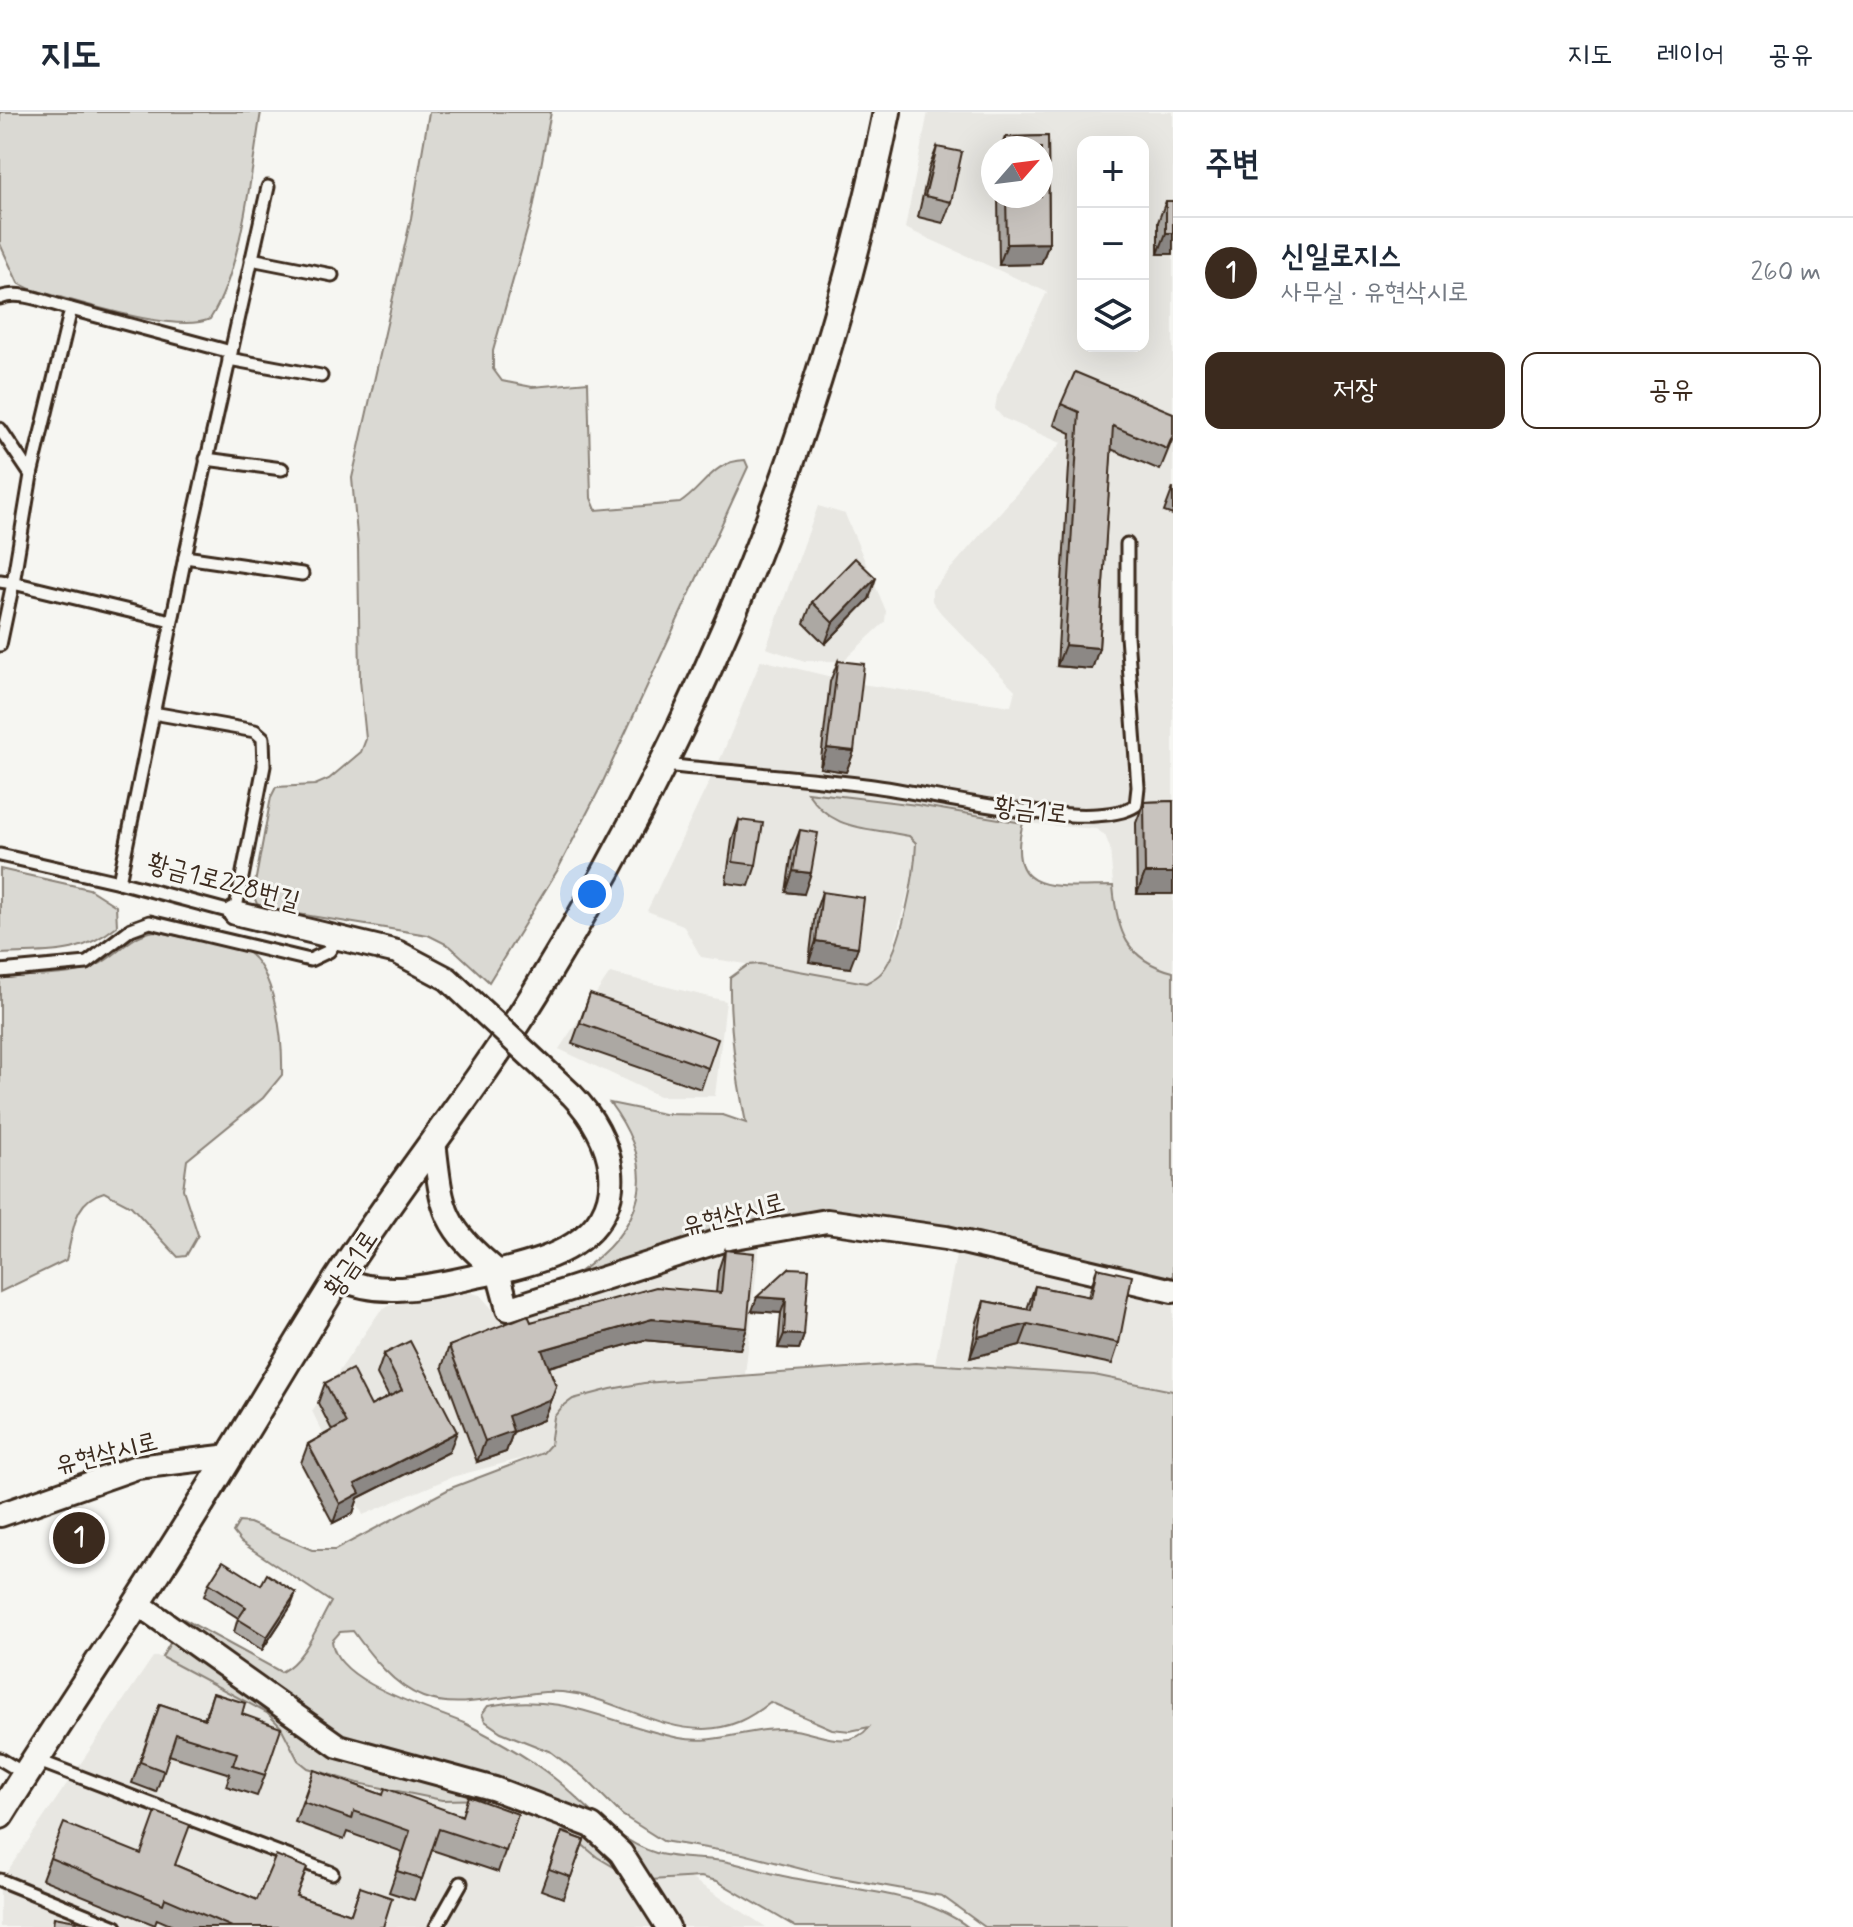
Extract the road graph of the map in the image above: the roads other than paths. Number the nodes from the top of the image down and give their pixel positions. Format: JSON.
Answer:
{"nodes":[{"id":1,"x":887,"y":112,"type":"edge"},
{"id":2,"x":268,"y":187,"type":"dead end"},
{"id":3,"x":251,"y":259,"type":"junction"},
{"id":4,"x":332,"y":275,"type":"dead end"},
{"id":5,"x":0,"y":298,"type":"edge"},
{"id":6,"x":71,"y":309,"type":"junction"},
{"id":7,"x":230,"y":355,"type":"junction"},
{"id":8,"x":321,"y":376,"type":"dead end"},
{"id":9,"x":0,"y":429,"type":"edge"},
{"id":10,"x":206,"y":459,"type":"junction"},
{"id":11,"x":282,"y":469,"type":"dead end"},
{"id":12,"x":31,"y":475,"type":"junction"},
{"id":13,"x":1127,"y":544,"type":"dead end"},
{"id":14,"x":185,"y":557,"type":"junction"},
{"id":15,"x":302,"y":574,"type":"dead end"},
{"id":16,"x":0,"y":581,"type":"edge"},
{"id":17,"x":13,"y":583,"type":"junction"},
{"id":18,"x":171,"y":621,"type":"junction"},
{"id":19,"x":0,"y":645,"type":"edge"},
{"id":20,"x":153,"y":713,"type":"junction"},
{"id":21,"x":663,"y":765,"type":"junction"},
{"id":22,"x":0,"y":855,"type":"edge"},
{"id":23,"x":119,"y":882,"type":"junction"},
{"id":24,"x":235,"y":913,"type":"junction"},
{"id":25,"x":338,"y":938,"type":"junction"},
{"id":26,"x":0,"y":971,"type":"edge"},
{"id":27,"x":434,"y":1141,"type":"junction"},
{"id":28,"x":498,"y":1272,"type":"junction"},
{"id":29,"x":339,"y":1278,"type":"junction"},
{"id":30,"x":1173,"y":1291,"type":"edge"},
{"id":31,"x":230,"y":1456,"type":"junction"},
{"id":32,"x":0,"y":1515,"type":"edge"},
{"id":33,"x":137,"y":1603,"type":"junction"},
{"id":34,"x":0,"y":1759,"type":"edge"},
{"id":35,"x":30,"y":1767,"type":"junction"},
{"id":36,"x":0,"y":1815,"type":"edge"},
{"id":37,"x":332,"y":1873,"type":"dead end"},
{"id":38,"x":0,"y":1880,"type":"edge"},
{"id":39,"x":461,"y":1883,"type":"dead end"},
{"id":40,"x":116,"y":1927,"type":"edge"},
{"id":41,"x":436,"y":1927,"type":"edge"},
{"id":42,"x":668,"y":1927,"type":"edge"}],
"edges":[{"from":1,"to":21,"type":"street","name":"황금1로"},
{"from":2,"to":3,"type":"lane","name":"황금1로228번길"},
{"from":3,"to":4,"type":"lane"},
{"from":3,"to":7,"type":"lane","name":"황금1로228번길"},
{"from":5,"to":6,"type":"lane"},
{"from":6,"to":7,"type":"lane"},
{"from":6,"to":12,"type":"lane"},
{"from":7,"to":8,"type":"lane"},
{"from":7,"to":10,"type":"lane","name":"황금1로228번길"},
{"from":9,"to":12,"type":"lane"},
{"from":10,"to":11,"type":"lane"},
{"from":10,"to":14,"type":"lane","name":"황금1로228번길"},
{"from":12,"to":17,"type":"lane"},
{"from":13,"to":21,"type":"lane","name":"황금1로"},
{"from":14,"to":15,"type":"lane"},
{"from":14,"to":18,"type":"lane","name":"황금1로228번길"},
{"from":16,"to":17,"type":"lane"},
{"from":17,"to":18,"type":"lane"},
{"from":17,"to":19,"type":"lane"},
{"from":18,"to":20,"type":"lane","name":"황금1로228번길"},
{"from":20,"to":23,"type":"lane","name":"황금1로228번길"},
{"from":20,"to":24,"type":"lane"},
{"from":21,"to":27,"type":"street","name":"황금1로"},
{"from":22,"to":23,"type":"lane"},
{"from":23,"to":24,"type":"lane","name":"황금1로228번길"},
{"from":24,"to":25,"type":"street","name":"황금1로228번길"},
{"from":25,"to":26,"type":"lane"},
{"from":25,"to":28,"type":"street","name":"황금1로228번길","bridge":true},
{"from":27,"to":28,"type":"street"},
{"from":27,"to":29,"type":"street","name":"황금1로"},
{"from":28,"to":29,"type":"street"},
{"from":28,"to":30,"type":"street","name":"유현삭시로"},
{"from":29,"to":31,"type":"street","name":"황금1로"},
{"from":31,"to":32,"type":"street","name":"유현삭시로"},
{"from":31,"to":33,"type":"street","name":"황금1로"},
{"from":33,"to":35,"type":"street","name":"황금1로"},
{"from":33,"to":42,"type":"street"},
{"from":34,"to":35,"type":"lane"},
{"from":35,"to":36,"type":"street","name":"황금1로"},
{"from":35,"to":37,"type":"lane"},
{"from":38,"to":40,"type":"lane"},
{"from":39,"to":41,"type":"lane"}]}
